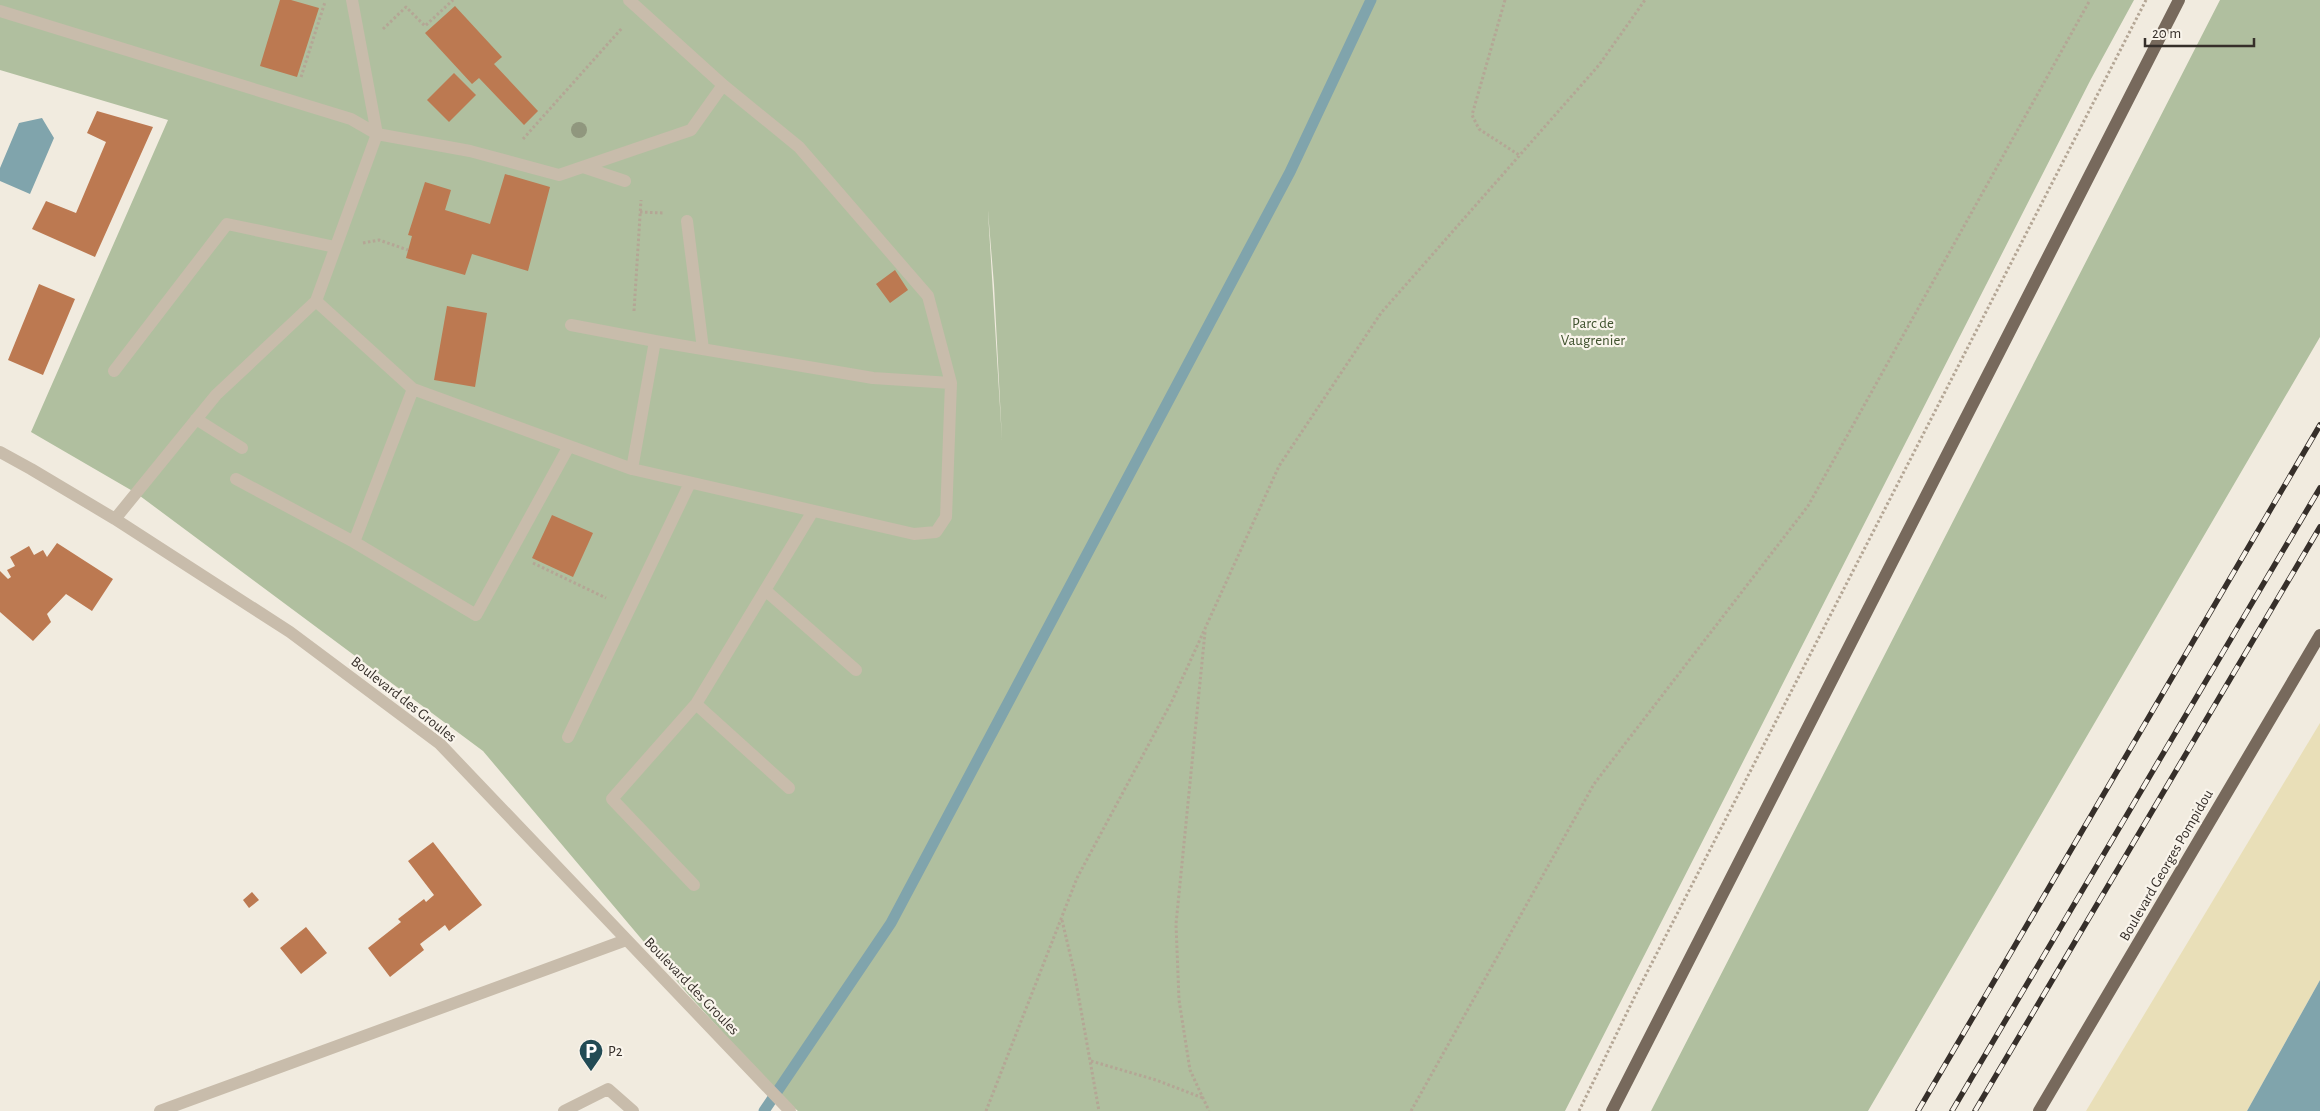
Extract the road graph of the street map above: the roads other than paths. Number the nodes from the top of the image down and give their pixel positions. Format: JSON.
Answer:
{"nodes":[{"id":1,"x":352,"y":0,"type":"edge"},
{"id":2,"x":629,"y":0,"type":"edge"},
{"id":3,"x":2179,"y":0,"type":"edge"},
{"id":4,"x":0,"y":11,"type":"edge"},
{"id":5,"x":723,"y":85,"type":"junction"},
{"id":6,"x":377,"y":134,"type":"junction"},
{"id":7,"x":583,"y":167,"type":"junction"},
{"id":8,"x":625,"y":181,"type":"road end"},
{"id":9,"x":687,"y":221,"type":"dead end"},
{"id":10,"x":335,"y":247,"type":"junction"},
{"id":11,"x":316,"y":301,"type":"junction"},
{"id":12,"x":571,"y":325,"type":"dead end"},
{"id":13,"x":655,"y":341,"type":"junction"},
{"id":14,"x":703,"y":349,"type":"junction"},
{"id":15,"x":114,"y":371,"type":"dead end"},
{"id":16,"x":951,"y":383,"type":"junction"},
{"id":17,"x":413,"y":389,"type":"junction"},
{"id":18,"x":196,"y":419,"type":"junction"},
{"id":19,"x":569,"y":446,"type":"junction"},
{"id":20,"x":242,"y":448,"type":"dead end"},
{"id":21,"x":0,"y":452,"type":"edge"},
{"id":22,"x":632,"y":469,"type":"junction"},
{"id":23,"x":236,"y":478,"type":"dead end"},
{"id":24,"x":690,"y":482,"type":"junction"},
{"id":25,"x":813,"y":511,"type":"junction"},
{"id":26,"x":114,"y":519,"type":"junction"},
{"id":27,"x":354,"y":542,"type":"junction"},
{"id":28,"x":765,"y":590,"type":"junction"},
{"id":29,"x":2320,"y":635,"type":"edge"},
{"id":30,"x":856,"y":670,"type":"dead end"},
{"id":31,"x":696,"y":704,"type":"junction"},
{"id":32,"x":568,"y":737,"type":"dead end"},
{"id":33,"x":789,"y":788,"type":"dead end"},
{"id":34,"x":694,"y":885,"type":"dead end"},
{"id":35,"x":626,"y":940,"type":"junction"},
{"id":36,"x":160,"y":1111,"type":"edge"},
{"id":37,"x":564,"y":1111,"type":"edge"},
{"id":38,"x":633,"y":1111,"type":"edge"},
{"id":39,"x":790,"y":1111,"type":"edge"},
{"id":40,"x":1612,"y":1111,"type":"edge"},
{"id":41,"x":2039,"y":1111,"type":"edge"}],
"edges":[{"from":1,"to":6,"type":"street"},
{"from":2,"to":5,"type":"street"},
{"from":3,"to":40,"type":"main road"},
{"from":4,"to":6,"type":"street"},
{"from":5,"to":7,"type":"street"},
{"from":5,"to":16,"type":"street"},
{"from":6,"to":7,"type":"street"},
{"from":6,"to":10,"type":"street"},
{"from":7,"to":8,"type":"street"},
{"from":9,"to":14,"type":"street"},
{"from":10,"to":11,"type":"street"},
{"from":10,"to":15,"type":"street"},
{"from":11,"to":17,"type":"street"},
{"from":11,"to":18,"type":"street"},
{"from":12,"to":13,"type":"street"},
{"from":13,"to":14,"type":"street"},
{"from":13,"to":22,"type":"street"},
{"from":14,"to":16,"type":"street"},
{"from":16,"to":25,"type":"street"},
{"from":17,"to":19,"type":"street"},
{"from":17,"to":27,"type":"street"},
{"from":18,"to":20,"type":"street"},
{"from":18,"to":26,"type":"street"},
{"from":19,"to":22,"type":"street"},
{"from":19,"to":27,"type":"street"},
{"from":21,"to":26,"type":"street","name":"Boulevard des Groules"},
{"from":22,"to":24,"type":"street"},
{"from":23,"to":27,"type":"street"},
{"from":24,"to":25,"type":"street"},
{"from":24,"to":32,"type":"street"},
{"from":25,"to":28,"type":"street"},
{"from":26,"to":35,"type":"street","name":"Boulevard des Groules"},
{"from":28,"to":30,"type":"street"},
{"from":28,"to":31,"type":"street"},
{"from":29,"to":41,"type":"main road","name":"Boulevard Georges Pompidou"},
{"from":31,"to":33,"type":"street"},
{"from":31,"to":34,"type":"street"},
{"from":35,"to":36,"type":"street"},
{"from":35,"to":39,"type":"street","name":"Boulevard des Groules"},
{"from":37,"to":38,"type":"street"}]}
